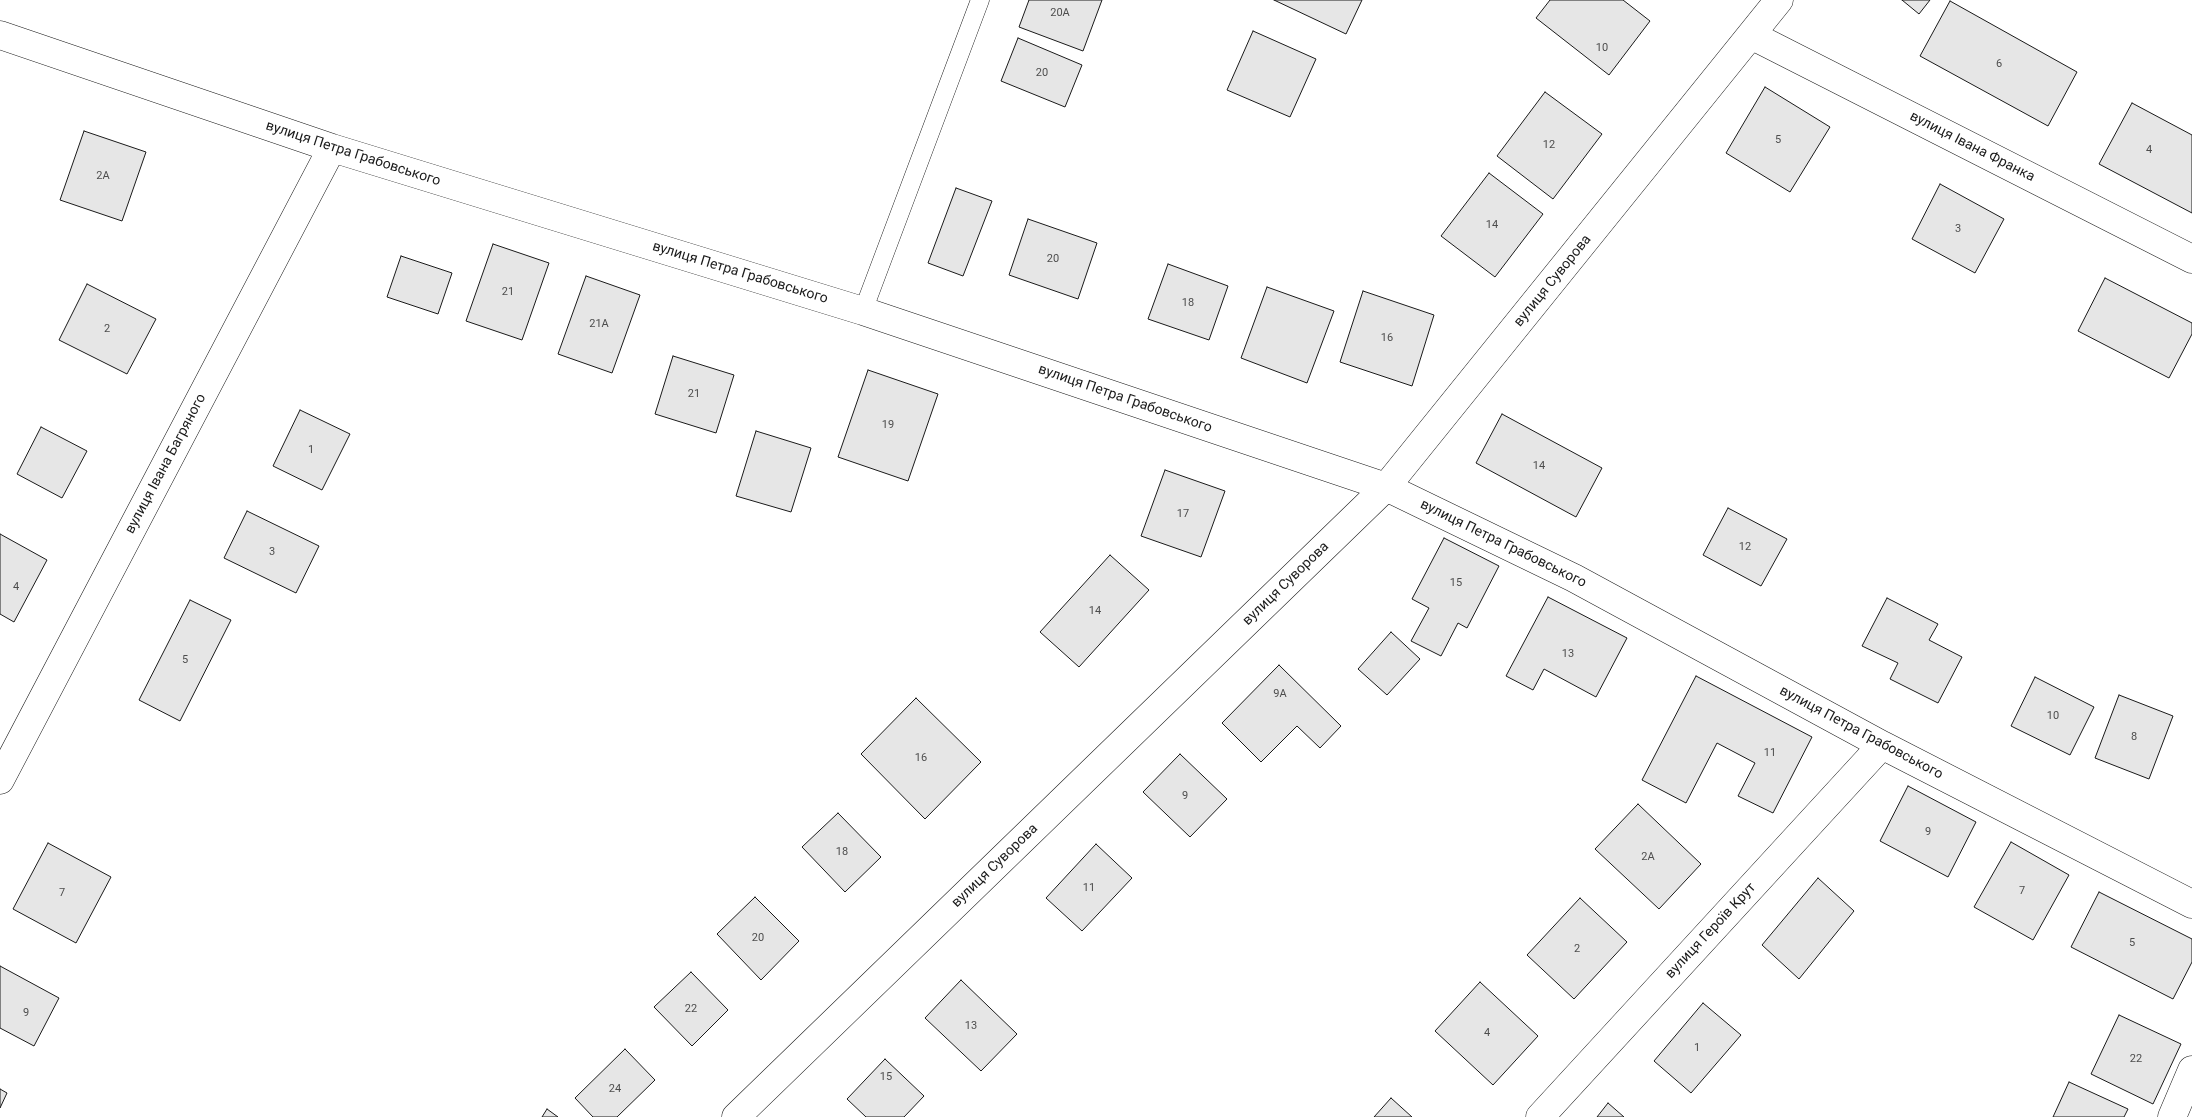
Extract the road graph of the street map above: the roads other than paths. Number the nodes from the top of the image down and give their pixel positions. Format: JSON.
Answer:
{"nodes":[{"id":1,"x":980,"y":0,"type":"edge"},
{"id":2,"x":1780,"y":0,"type":"edge"},
{"id":3,"x":0,"y":35,"type":"edge"},
{"id":4,"x":1752,"y":35,"type":"junction"},
{"id":5,"x":332,"y":148,"type":"junction"},
{"id":6,"x":2192,"y":259,"type":"edge"},
{"id":7,"x":862,"y":311,"type":"junction"},
{"id":8,"x":1386,"y":487,"type":"junction"},
{"id":9,"x":1882,"y":745,"type":"junction"},
{"id":10,"x":0,"y":780,"type":"edge"},
{"id":11,"x":2192,"y":904,"type":"edge"},
{"id":12,"x":2192,"y":1070,"type":"edge"},
{"id":13,"x":736,"y":1117,"type":"edge"},
{"id":14,"x":1540,"y":1117,"type":"edge"},
{"id":15,"x":2172,"y":1117,"type":"edge"}],
"edges":[{"from":1,"to":7,"type":"lane"},
{"from":2,"to":4,"type":"street","name":"вулиця Суворова"},
{"from":3,"to":5,"type":"street","name":"вулиця Петра Грабовського"},
{"from":4,"to":6,"type":"street","name":"вулиця Івана Франка"},
{"from":4,"to":8,"type":"street","name":"вулиця Суворова"},
{"from":5,"to":7,"type":"street","name":"вулиця Петра Грабовського"},
{"from":5,"to":10,"type":"street","name":"вулиця Івана Багряного"},
{"from":7,"to":8,"type":"street","name":"вулиця Петра Грабовського"},
{"from":8,"to":9,"type":"street","name":"вулиця Петра Грабовського"},
{"from":8,"to":13,"type":"street","name":"вулиця Суворова"},
{"from":9,"to":11,"type":"street","name":"вулиця Петра Грабовського"},
{"from":9,"to":14,"type":"street","name":"вулиця Героїв Крут"},
{"from":12,"to":15,"type":"street"}]}
